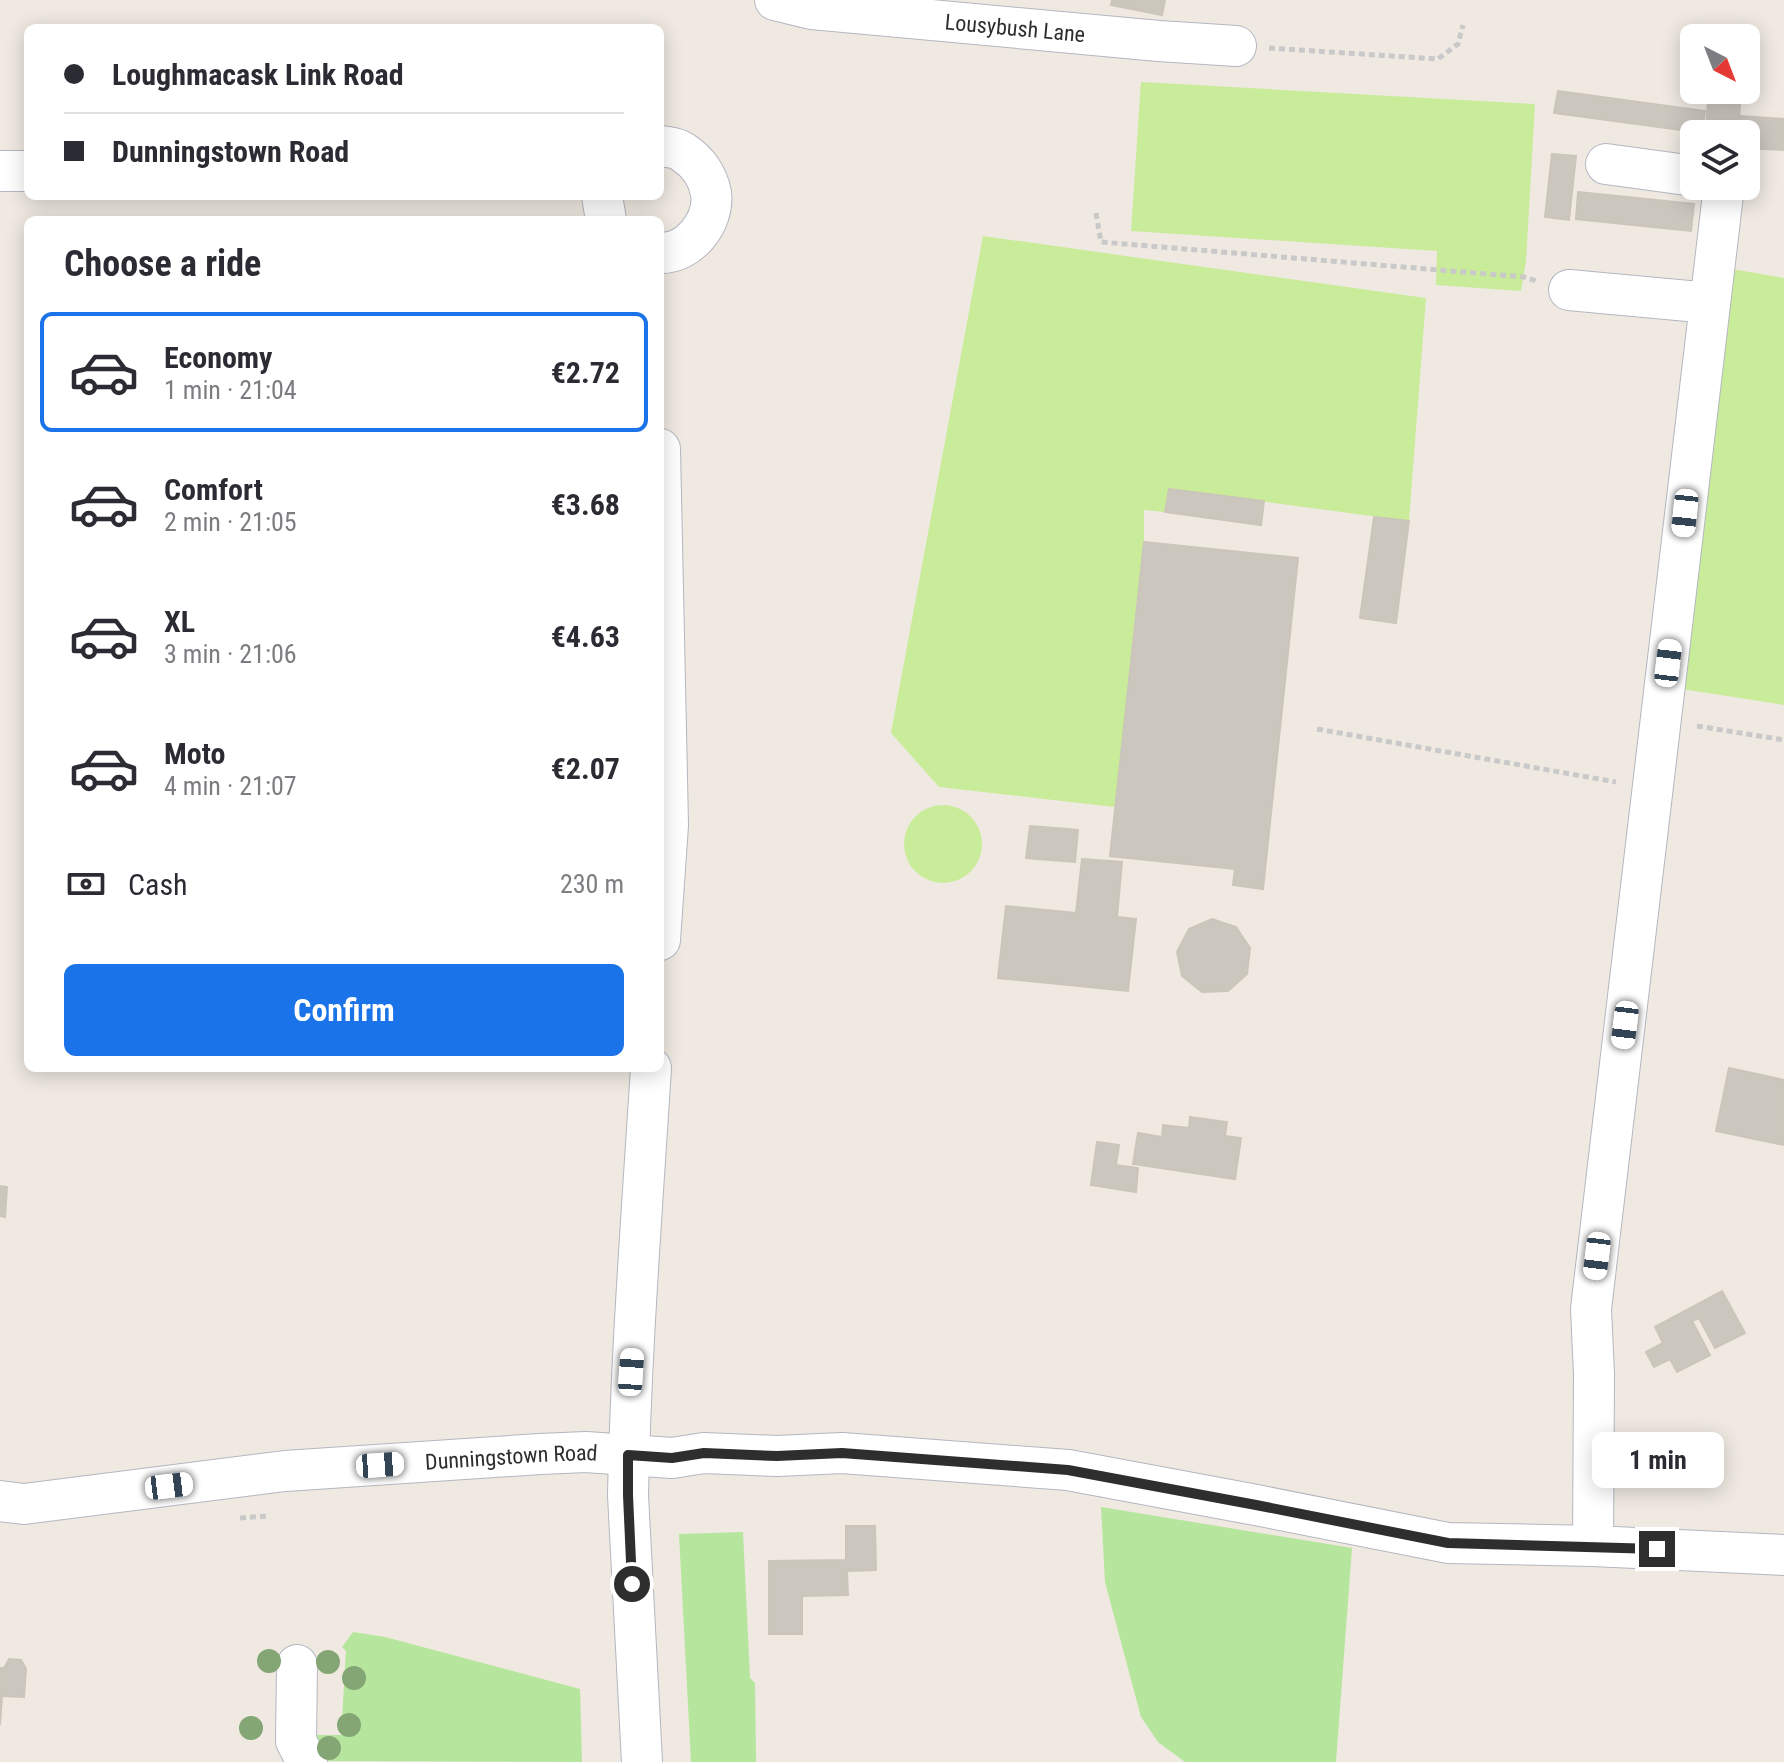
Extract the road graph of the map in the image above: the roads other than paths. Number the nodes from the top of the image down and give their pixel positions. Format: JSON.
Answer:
{"nodes":[{"id":1,"x":775,"y":0,"type":"edge"},
{"id":2,"x":1236,"y":46,"type":"road end"},
{"id":3,"x":664,"y":147,"type":"edge"},
{"id":4,"x":1606,"y":164,"type":"dead end"},
{"id":5,"x":0,"y":171,"type":"edge"},
{"id":6,"x":24,"y":171,"type":"edge"},
{"id":7,"x":1680,"y":174,"type":"edge"},
{"id":8,"x":1722,"y":200,"type":"edge"},
{"id":9,"x":664,"y":253,"type":"edge"},
{"id":10,"x":1569,"y":290,"type":"road end"},
{"id":11,"x":1710,"y":303,"type":"junction"},
{"id":12,"x":664,"y":637,"type":"edge"},
{"id":13,"x":664,"y":882,"type":"edge"},
{"id":14,"x":651,"y":1072,"type":"edge"},
{"id":15,"x":628,"y":1455,"type":"junction"},
{"id":16,"x":0,"y":1501,"type":"edge"},
{"id":17,"x":1593,"y":1546,"type":"junction"},
{"id":18,"x":1784,"y":1555,"type":"edge"},
{"id":19,"x":297,"y":1665,"type":"dead end"},
{"id":20,"x":307,"y":1762,"type":"edge"},
{"id":21,"x":642,"y":1762,"type":"edge"}],
"edges":[{"from":1,"to":2,"type":"street","name":"Lousybush Lane"},
{"from":3,"to":9,"type":"street"},
{"from":4,"to":7,"type":"street"},
{"from":5,"to":6,"type":"street"},
{"from":8,"to":11,"type":"street"},
{"from":10,"to":11,"type":"street"},
{"from":11,"to":17,"type":"street"},
{"from":12,"to":13,"type":"street"},
{"from":14,"to":15,"type":"street"},
{"from":15,"to":16,"type":"street","name":"Dunningstown Road"},
{"from":15,"to":17,"type":"street","name":"Dunningstown Road"},
{"from":15,"to":21,"type":"street"},
{"from":17,"to":18,"type":"street","name":"Dunningstown Road"},
{"from":19,"to":20,"type":"street"}]}
